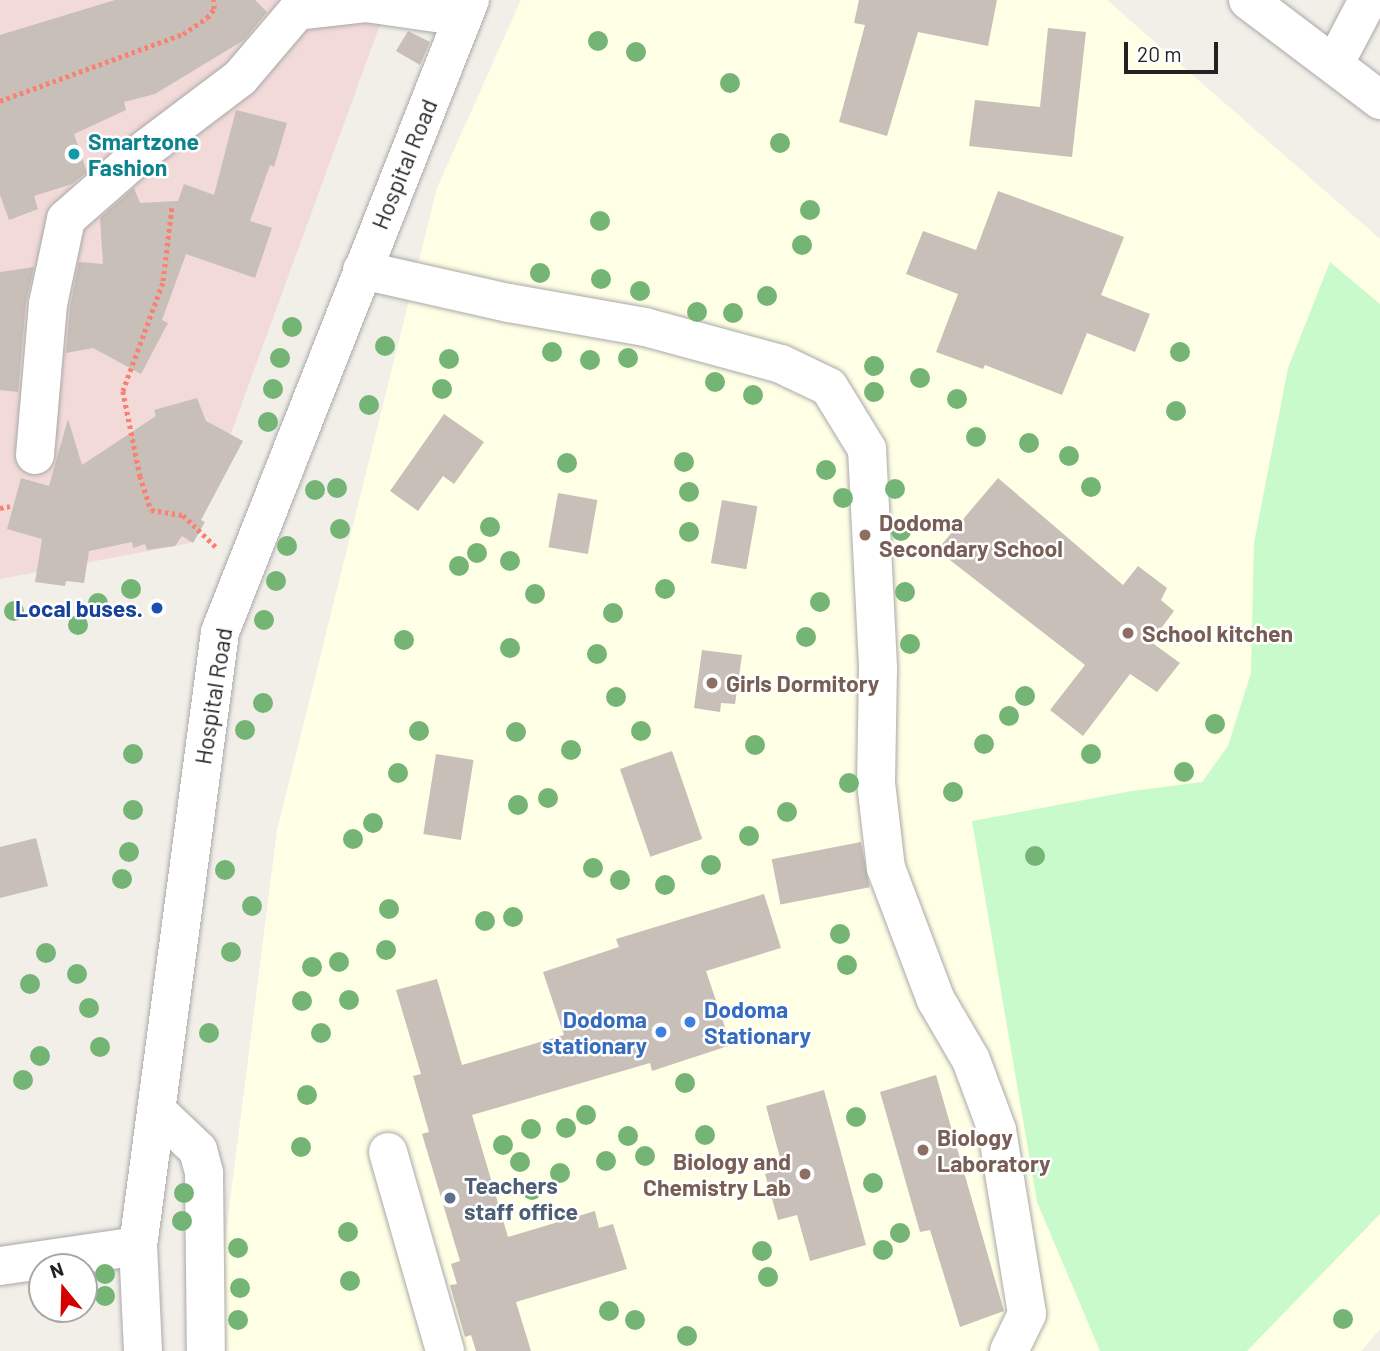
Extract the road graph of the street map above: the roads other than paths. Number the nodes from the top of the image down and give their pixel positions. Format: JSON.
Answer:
{"nodes":[{"id":1,"x":1248,"y":0,"type":"edge"},
{"id":2,"x":1368,"y":0,"type":"edge"},
{"id":3,"x":467,"y":8,"type":"edge"},
{"id":4,"x":1335,"y":63,"type":"junction"},
{"id":5,"x":1380,"y":100,"type":"edge"},
{"id":6,"x":362,"y":270,"type":"junction"},
{"id":7,"x":35,"y":455,"type":"dead end"},
{"id":8,"x":156,"y":1110,"type":"junction"},
{"id":9,"x":388,"y":1152,"type":"dead end"},
{"id":10,"x":138,"y":1245,"type":"junction"},
{"id":11,"x":0,"y":1266,"type":"edge"},
{"id":12,"x":143,"y":1351,"type":"edge"},
{"id":13,"x":206,"y":1351,"type":"edge"},
{"id":14,"x":445,"y":1351,"type":"edge"},
{"id":15,"x":1009,"y":1351,"type":"edge"}],
"edges":[{"from":1,"to":4,"type":"street"},
{"from":2,"to":4,"type":"street"},
{"from":3,"to":6,"type":"street","name":"Hospital Road"},
{"from":3,"to":7,"type":"street"},
{"from":4,"to":5,"type":"street"},
{"from":6,"to":8,"type":"street","name":"Hospital Road"},
{"from":6,"to":15,"type":"street"},
{"from":8,"to":10,"type":"street","name":"Hospital Road"},
{"from":8,"to":13,"type":"street"},
{"from":9,"to":14,"type":"street"},
{"from":10,"to":11,"type":"street"},
{"from":10,"to":12,"type":"street","name":"Hospital Road"}]}
